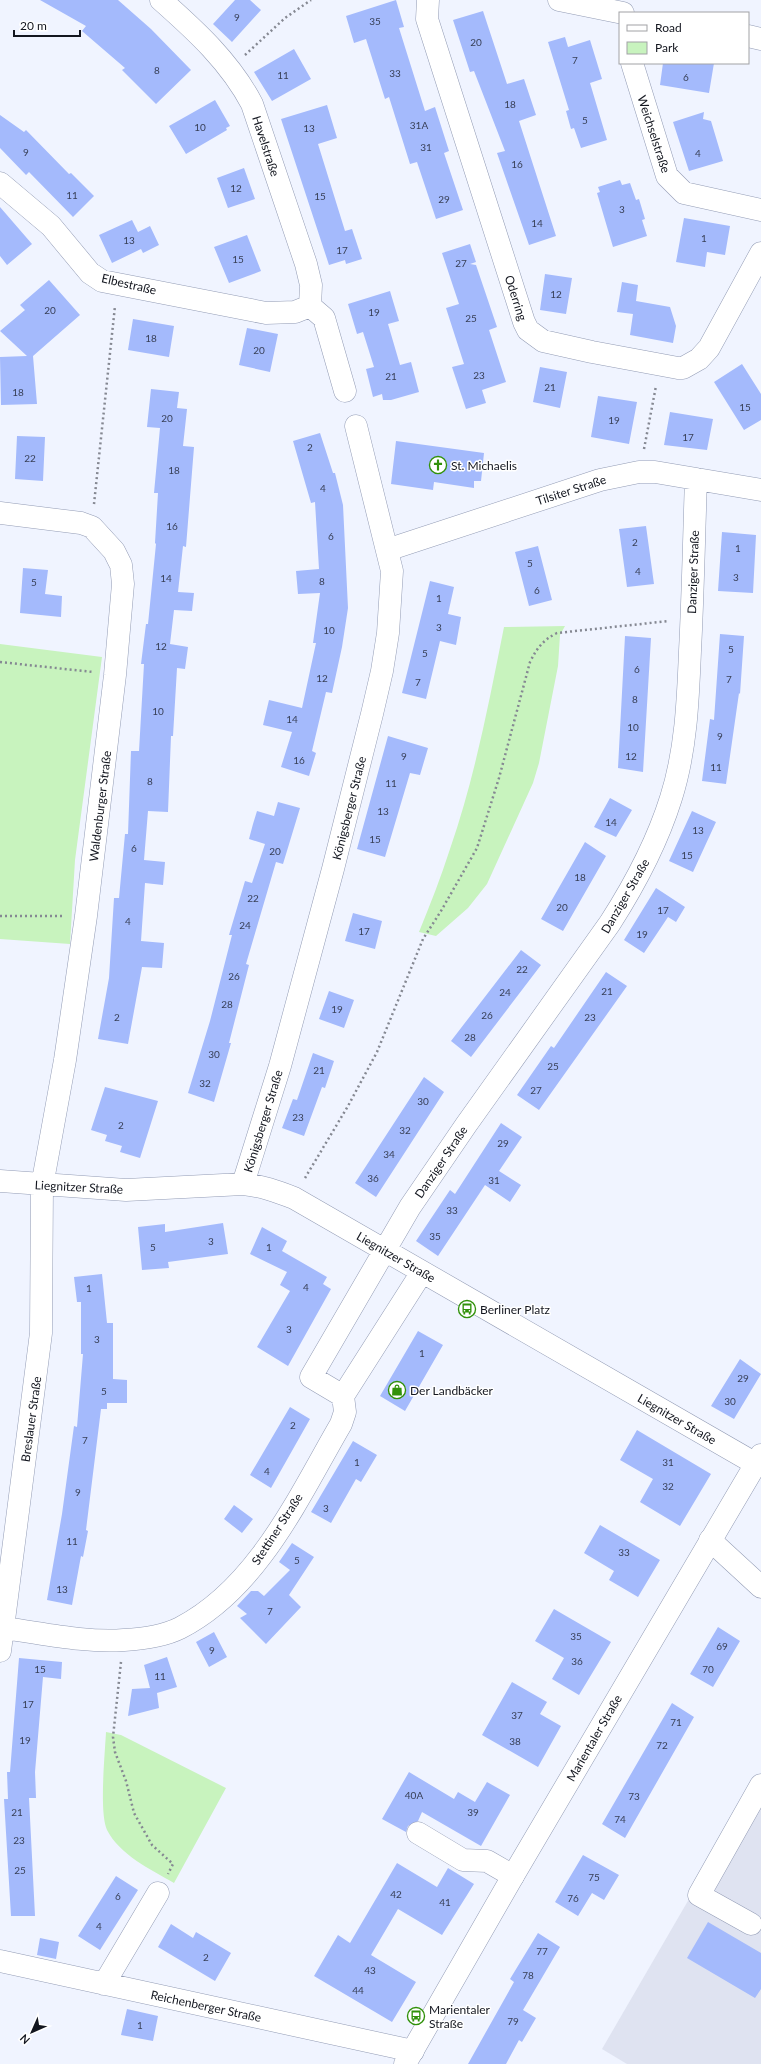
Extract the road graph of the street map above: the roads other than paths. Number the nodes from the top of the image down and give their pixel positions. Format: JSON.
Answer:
{"nodes":[{"id":1,"x":161,"y":0,"type":"edge"},
{"id":2,"x":428,"y":0,"type":"edge"},
{"id":3,"x":559,"y":0,"type":"edge"},
{"id":4,"x":619,"y":16,"type":"edge"},
{"id":5,"x":749,"y":36,"type":"edge"},
{"id":6,"x":761,"y":39,"type":"edge"},
{"id":7,"x":632,"y":64,"type":"edge"},
{"id":8,"x":0,"y":183,"type":"edge"},
{"id":9,"x":761,"y":210,"type":"edge"},
{"id":10,"x":761,"y":253,"type":"edge"},
{"id":11,"x":302,"y":309,"type":"junction"},
{"id":12,"x":345,"y":392,"type":"dead end"},
{"id":13,"x":356,"y":426,"type":"dead end"},
{"id":14,"x":696,"y":479,"type":"junction"},
{"id":15,"x":761,"y":490,"type":"edge"},
{"id":16,"x":0,"y":513,"type":"edge"},
{"id":17,"x":387,"y":550,"type":"junction"},
{"id":18,"x":0,"y":1181,"type":"edge"},
{"id":19,"x":243,"y":1184,"type":"junction"},
{"id":20,"x":42,"y":1186,"type":"junction"},
{"id":21,"x":384,"y":1250,"type":"junction"},
{"id":22,"x":422,"y":1272,"type":"junction"},
{"id":23,"x":343,"y":1396,"type":"junction"},
{"id":24,"x":758,"y":1460,"type":"edge"},
{"id":25,"x":710,"y":1540,"type":"junction"},
{"id":26,"x":761,"y":1587,"type":"edge"},
{"id":27,"x":3,"y":1628,"type":"junction"},
{"id":28,"x":0,"y":1651,"type":"edge"},
{"id":29,"x":761,"y":1786,"type":"edge"},
{"id":30,"x":418,"y":1834,"type":"dead end"},
{"id":31,"x":513,"y":1876,"type":"junction"},
{"id":32,"x":158,"y":1894,"type":"road end"},
{"id":33,"x":752,"y":1924,"type":"dead end"},
{"id":34,"x":0,"y":1961,"type":"edge"},
{"id":35,"x":104,"y":1984,"type":"junction"},
{"id":36,"x":409,"y":2057,"type":"edge"}],
"edges":[{"from":1,"to":11,"type":"street","name":"Havelstraße"},
{"from":2,"to":10,"type":"street","name":"Oderring"},
{"from":3,"to":4,"type":"street"},
{"from":5,"to":6,"type":"street"},
{"from":7,"to":9,"type":"street","name":"Weichselstraße"},
{"from":8,"to":11,"type":"street","name":"Elbestraße"},
{"from":11,"to":12,"type":"street"},
{"from":13,"to":17,"type":"street","name":"Königsberger Straße"},
{"from":14,"to":15,"type":"street","name":"Tilsiter Straße"},
{"from":14,"to":17,"type":"street","name":"Tilsiter Straße"},
{"from":14,"to":21,"type":"street","name":"Danziger Straße"},
{"from":16,"to":20,"type":"street","name":"Waldenburger Straße"},
{"from":17,"to":19,"type":"street","name":"Königsberger Straße"},
{"from":18,"to":20,"type":"street","name":"Liegnitzer Straße"},
{"from":19,"to":20,"type":"street","name":"Liegnitzer Straße"},
{"from":19,"to":21,"type":"street","name":"Liegnitzer Straße"},
{"from":20,"to":27,"type":"street","name":"Breslauer Straße"},
{"from":21,"to":22,"type":"street","name":"Liegnitzer Straße"},
{"from":21,"to":23,"type":"street"},
{"from":22,"to":23,"type":"street"},
{"from":22,"to":24,"type":"street","name":"Liegnitzer Straße"},
{"from":23,"to":27,"type":"street","name":"Stettiner Straße"},
{"from":24,"to":25,"type":"street","name":"Marientaler Straße"},
{"from":25,"to":26,"type":"street"},
{"from":25,"to":31,"type":"street","name":"Marientaler Straße"},
{"from":27,"to":28,"type":"street","name":"Breslauer Straße"},
{"from":29,"to":33,"type":"street"},
{"from":30,"to":31,"type":"street"},
{"from":31,"to":36,"type":"street","name":"Marientaler Straße"},
{"from":32,"to":35,"type":"street"},
{"from":34,"to":35,"type":"street","name":"Reichenberger Straße"},
{"from":35,"to":36,"type":"street","name":"Reichenberger Straße"}]}
